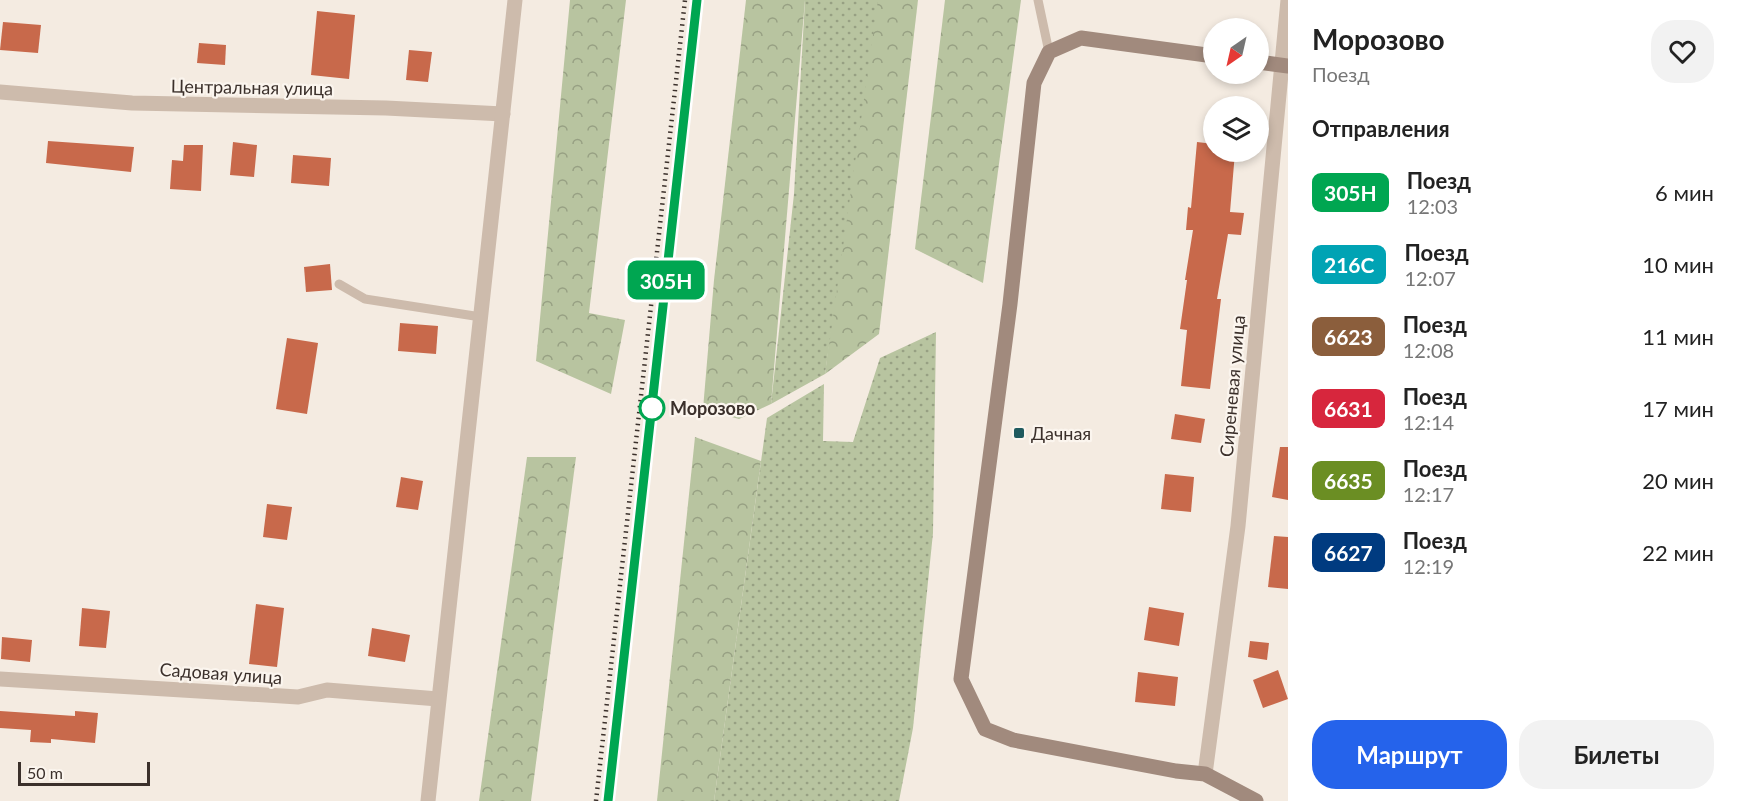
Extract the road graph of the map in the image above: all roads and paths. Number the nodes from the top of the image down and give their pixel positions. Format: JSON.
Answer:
{"nodes":[{"id":1,"x":515,"y":0,"type":"edge"},
{"id":2,"x":1038,"y":0,"type":"edge"},
{"id":3,"x":1288,"y":0,"type":"edge"},
{"id":4,"x":1049,"y":52,"type":"junction"},
{"id":5,"x":1203,"y":55,"type":"edge"},
{"id":6,"x":1269,"y":64,"type":"edge"},
{"id":7,"x":1285,"y":66,"type":"edge"},
{"id":8,"x":0,"y":92,"type":"edge"},
{"id":9,"x":503,"y":114,"type":"junction"},
{"id":10,"x":339,"y":284,"type":"dead end"},
{"id":11,"x":481,"y":317,"type":"junction"},
{"id":12,"x":0,"y":679,"type":"edge"},
{"id":13,"x":438,"y":699,"type":"junction"},
{"id":14,"x":1205,"y":774,"type":"junction"},
{"id":15,"x":428,"y":801,"type":"edge"},
{"id":16,"x":1256,"y":801,"type":"edge"}],
"edges":[{"from":1,"to":9,"type":"street"},
{"from":2,"to":4,"type":"lane"},
{"from":3,"to":7,"type":"street","name":"Сиреневая улица"},
{"from":4,"to":5,"type":"street"},
{"from":4,"to":14,"type":"street"},
{"from":6,"to":7,"type":"street"},
{"from":7,"to":14,"type":"street","name":"Сиреневая улица"},
{"from":8,"to":9,"type":"street","name":"Центральная улица"},
{"from":9,"to":11,"type":"street"},
{"from":10,"to":11,"type":"lane"},
{"from":11,"to":13,"type":"street"},
{"from":12,"to":13,"type":"street","name":"Садовая улица"},
{"from":13,"to":15,"type":"street"},
{"from":14,"to":16,"type":"street"}]}
